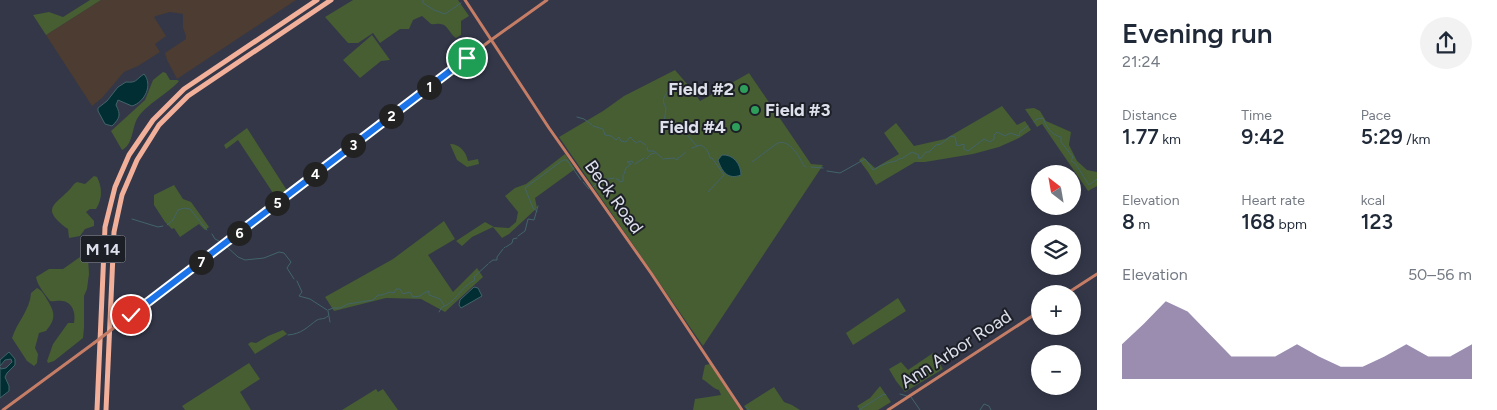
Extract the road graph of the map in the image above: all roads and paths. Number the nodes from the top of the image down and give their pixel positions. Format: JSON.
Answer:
{"nodes":[{"id":1,"x":312,"y":0,"type":"edge"},
{"id":2,"x":317,"y":0,"type":"edge"},
{"id":3,"x":331,"y":0,"type":"edge"},
{"id":4,"x":336,"y":0,"type":"edge"},
{"id":5,"x":465,"y":0,"type":"edge"},
{"id":6,"x":547,"y":0,"type":"edge"},
{"id":7,"x":282,"y":23,"type":"junction"},
{"id":8,"x":293,"y":25,"type":"junction"},
{"id":9,"x":490,"y":40,"type":"junction"},
{"id":10,"x":1097,"y":274,"type":"edge"},
{"id":11,"x":1080,"y":285,"type":"edge"},
{"id":12,"x":1031,"y":317,"type":"edge"},
{"id":13,"x":4,"y":410,"type":"edge"},
{"id":14,"x":97,"y":410,"type":"edge"},
{"id":15,"x":106,"y":410,"type":"edge"},
{"id":16,"x":742,"y":410,"type":"edge"},
{"id":17,"x":888,"y":410,"type":"edge"}],
"edges":[{"from":1,"to":7,"type":"highway"},
{"from":2,"to":7,"type":"highway","number":"M 14"},
{"from":3,"to":8,"type":"highway","number":"M 14"},
{"from":4,"to":8,"type":"highway"},
{"from":5,"to":9,"type":"main road","name":"Beck Road"},
{"from":6,"to":9,"type":"main road"},
{"from":7,"to":14,"type":"highway","number":"M 14"},
{"from":8,"to":15,"type":"highway","number":"M 14"},
{"from":9,"to":13,"type":"main road","bridge":true},
{"from":9,"to":16,"type":"main road","name":"Beck Road"},
{"from":10,"to":11,"type":"main road"},
{"from":12,"to":17,"type":"main road","name":"Ann Arbor Road"}]}
